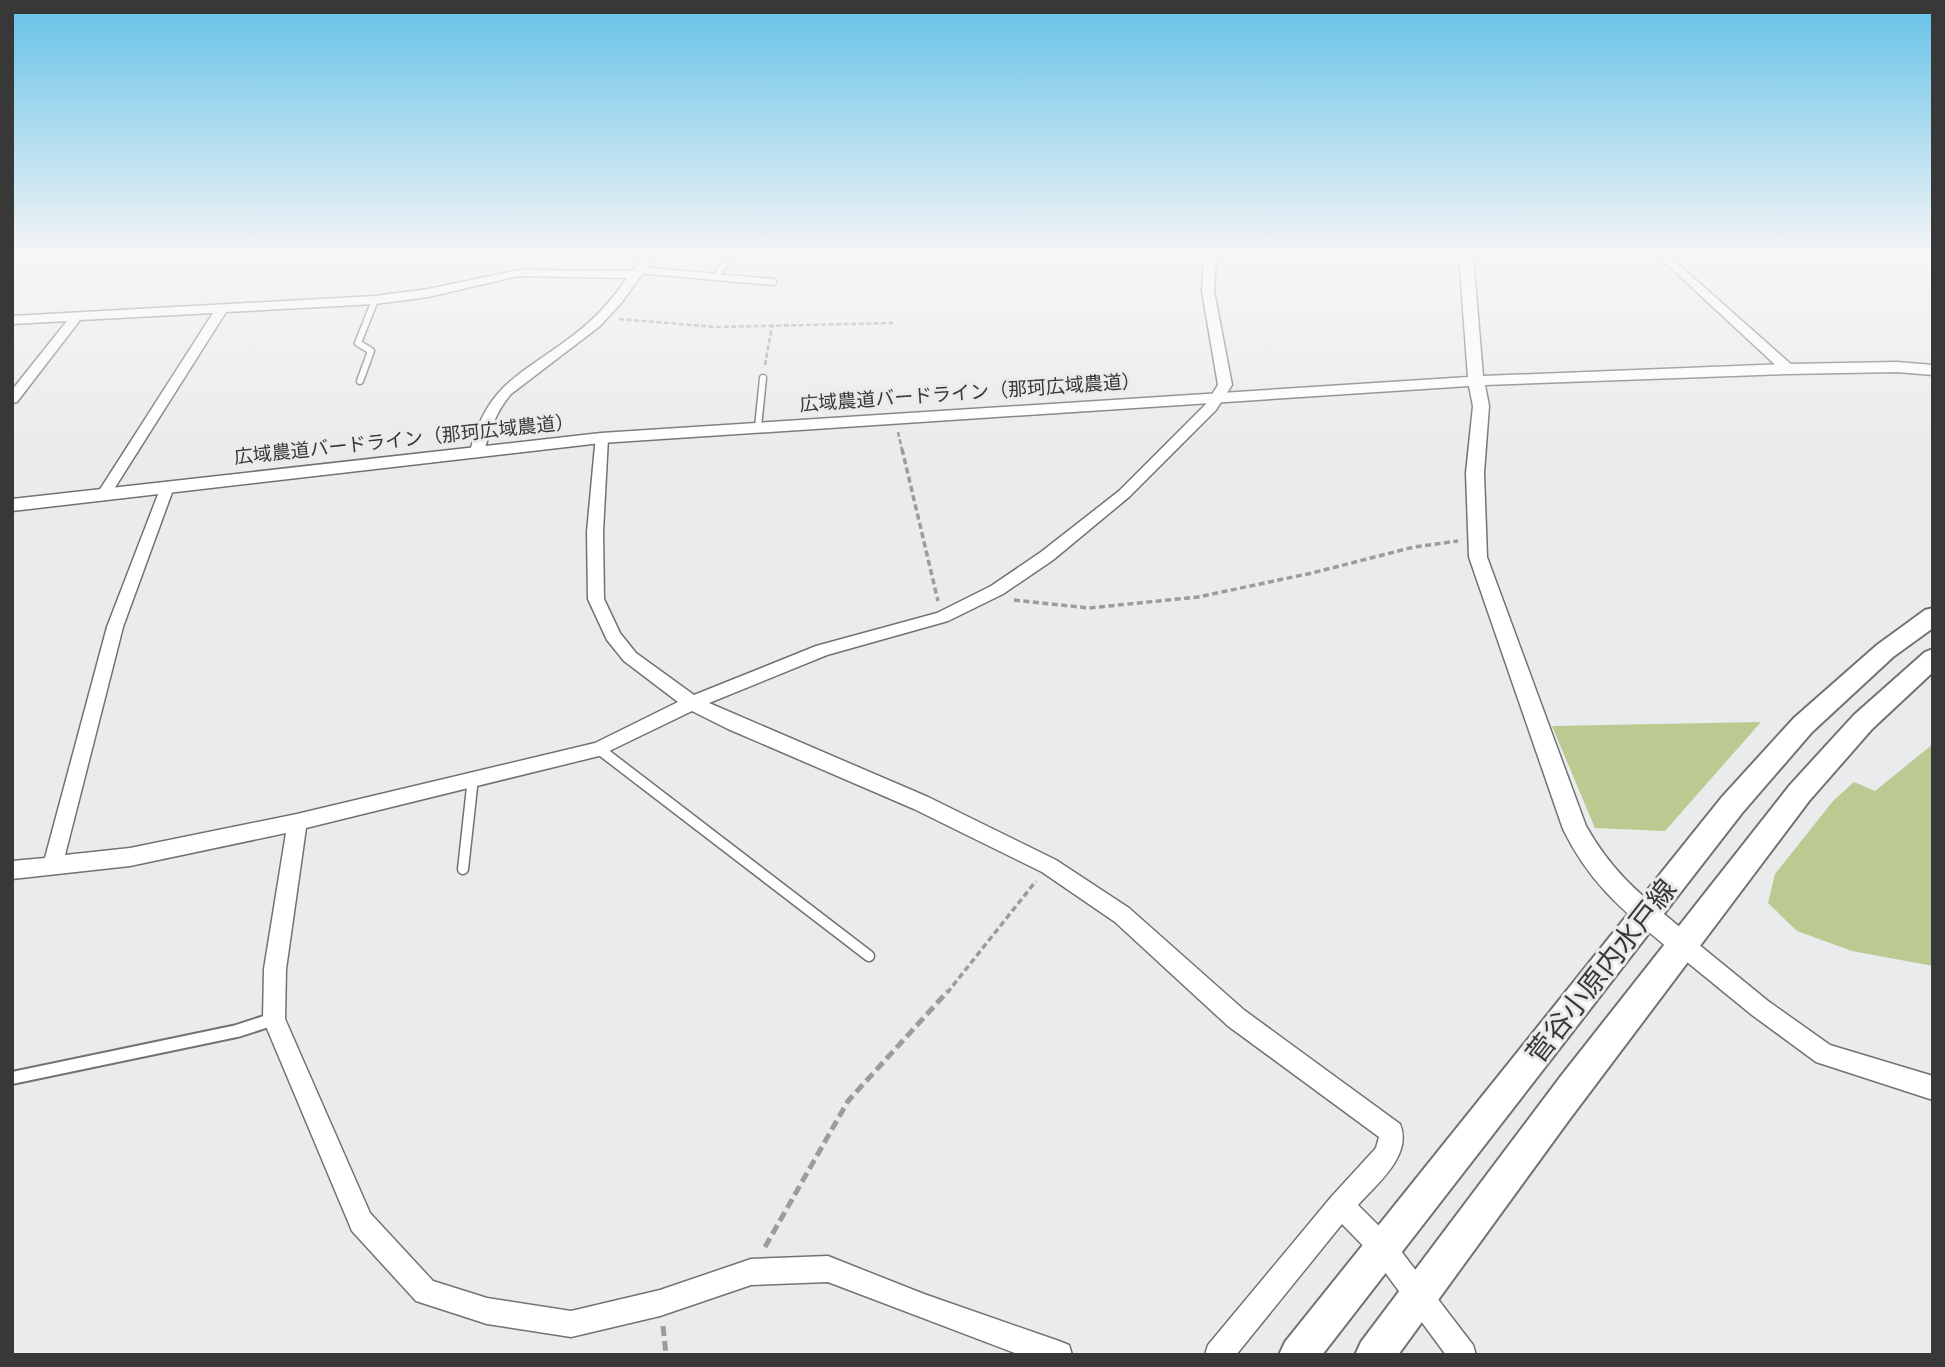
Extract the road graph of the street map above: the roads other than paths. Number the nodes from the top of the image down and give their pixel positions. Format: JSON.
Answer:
{"nodes":[{"id":1,"x":74,"y":320,"type":"edge"},
{"id":2,"x":215,"y":320,"type":"edge"},
{"id":3,"x":367,"y":320,"type":"edge"},
{"id":4,"x":598,"y":320,"type":"edge"},
{"id":5,"x":1214,"y":320,"type":"edge"},
{"id":6,"x":1471,"y":320,"type":"edge"},
{"id":7,"x":1734,"y":320,"type":"edge"},
{"id":8,"x":1788,"y":369,"type":"junction"},
{"id":9,"x":1933,"y":370,"type":"edge"},
{"id":10,"x":763,"y":378,"type":"road end"},
{"id":11,"x":360,"y":381,"type":"dead end"},
{"id":12,"x":1476,"y":381,"type":"junction"},
{"id":13,"x":1216,"y":397,"type":"junction"},
{"id":14,"x":12,"y":398,"type":"edge"},
{"id":15,"x":758,"y":427,"type":"junction"},
{"id":16,"x":601,"y":438,"type":"junction"},
{"id":17,"x":477,"y":452,"type":"junction"},
{"id":18,"x":167,"y":487,"type":"junction"},
{"id":19,"x":104,"y":494,"type":"junction"},
{"id":20,"x":12,"y":505,"type":"edge"},
{"id":21,"x":1933,"y":616,"type":"edge"},
{"id":22,"x":1933,"y":658,"type":"edge"},
{"id":23,"x":692,"y":704,"type":"junction"},
{"id":24,"x":599,"y":748,"type":"junction"},
{"id":25,"x":473,"y":778,"type":"junction"},
{"id":26,"x":296,"y":822,"type":"junction"},
{"id":27,"x":53,"y":864,"type":"junction"},
{"id":28,"x":463,"y":869,"type":"dead end"},
{"id":29,"x":12,"y":870,"type":"edge"},
{"id":30,"x":1646,"y":914,"type":"junction"},
{"id":31,"x":1684,"y":946,"type":"junction"},
{"id":32,"x":869,"y":956,"type":"dead end"},
{"id":33,"x":274,"y":1019,"type":"junction"},
{"id":34,"x":12,"y":1078,"type":"edge"},
{"id":35,"x":1933,"y":1088,"type":"edge"},
{"id":36,"x":1341,"y":1205,"type":"junction"},
{"id":37,"x":1382,"y":1247,"type":"junction"},
{"id":38,"x":1419,"y":1296,"type":"junction"},
{"id":39,"x":1059,"y":1355,"type":"edge"},
{"id":40,"x":1218,"y":1355,"type":"edge"},
{"id":41,"x":1298,"y":1355,"type":"edge"},
{"id":42,"x":1374,"y":1355,"type":"edge"},
{"id":43,"x":1463,"y":1355,"type":"edge"}],
"edges":[{"from":1,"to":14,"type":"street"},
{"from":2,"to":19,"type":"street"},
{"from":3,"to":11,"type":"lane"},
{"from":4,"to":17,"type":"street"},
{"from":5,"to":13,"type":"street"},
{"from":6,"to":12,"type":"street"},
{"from":7,"to":8,"type":"street"},
{"from":8,"to":9,"type":"street","name":"広域農道バードライン（那珂広域農道）"},
{"from":8,"to":12,"type":"street","name":"広域農道バードライン（那珂広域農道）"},
{"from":10,"to":15,"type":"lane"},
{"from":12,"to":13,"type":"street","name":"広域農道バードライン（那珂広域農道）"},
{"from":12,"to":30,"type":"street"},
{"from":13,"to":15,"type":"street","name":"広域農道バードライン（那珂広域農道）"},
{"from":13,"to":23,"type":"street"},
{"from":15,"to":16,"type":"street","name":"広域農道バードライン（那珂広域農道）"},
{"from":16,"to":17,"type":"street","name":"広域農道バードライン（那珂広域農道）"},
{"from":16,"to":23,"type":"street"},
{"from":17,"to":18,"type":"street","name":"広域農道バードライン（那珂広域農道）"},
{"from":18,"to":19,"type":"street","name":"広域農道バードライン（那珂広域農道）"},
{"from":18,"to":27,"type":"street"},
{"from":19,"to":20,"type":"street","name":"広域農道バードライン（那珂広域農道）"},
{"from":21,"to":30,"type":"main road","name":"菅谷小原内水戸線"},
{"from":22,"to":31,"type":"main road","name":"菅谷小原内水戸線"},
{"from":23,"to":24,"type":"street"},
{"from":23,"to":36,"type":"street"},
{"from":24,"to":25,"type":"street"},
{"from":24,"to":32,"type":"lane"},
{"from":25,"to":26,"type":"street"},
{"from":25,"to":28,"type":"lane"},
{"from":26,"to":27,"type":"street"},
{"from":26,"to":33,"type":"street"},
{"from":27,"to":29,"type":"street"},
{"from":30,"to":31,"type":"street"},
{"from":30,"to":37,"type":"main road","name":"菅谷小原内水戸線"},
{"from":31,"to":35,"type":"street"},
{"from":31,"to":38,"type":"main road","name":"菅谷小原内水戸線"},
{"from":33,"to":34,"type":"lane"},
{"from":33,"to":39,"type":"street"},
{"from":36,"to":37,"type":"street"},
{"from":36,"to":40,"type":"street"},
{"from":37,"to":38,"type":"street"},
{"from":37,"to":41,"type":"main road","name":"菅谷小原内水戸線"},
{"from":38,"to":42,"type":"main road","name":"菅谷小原内水戸線"},
{"from":38,"to":43,"type":"street"}]}
